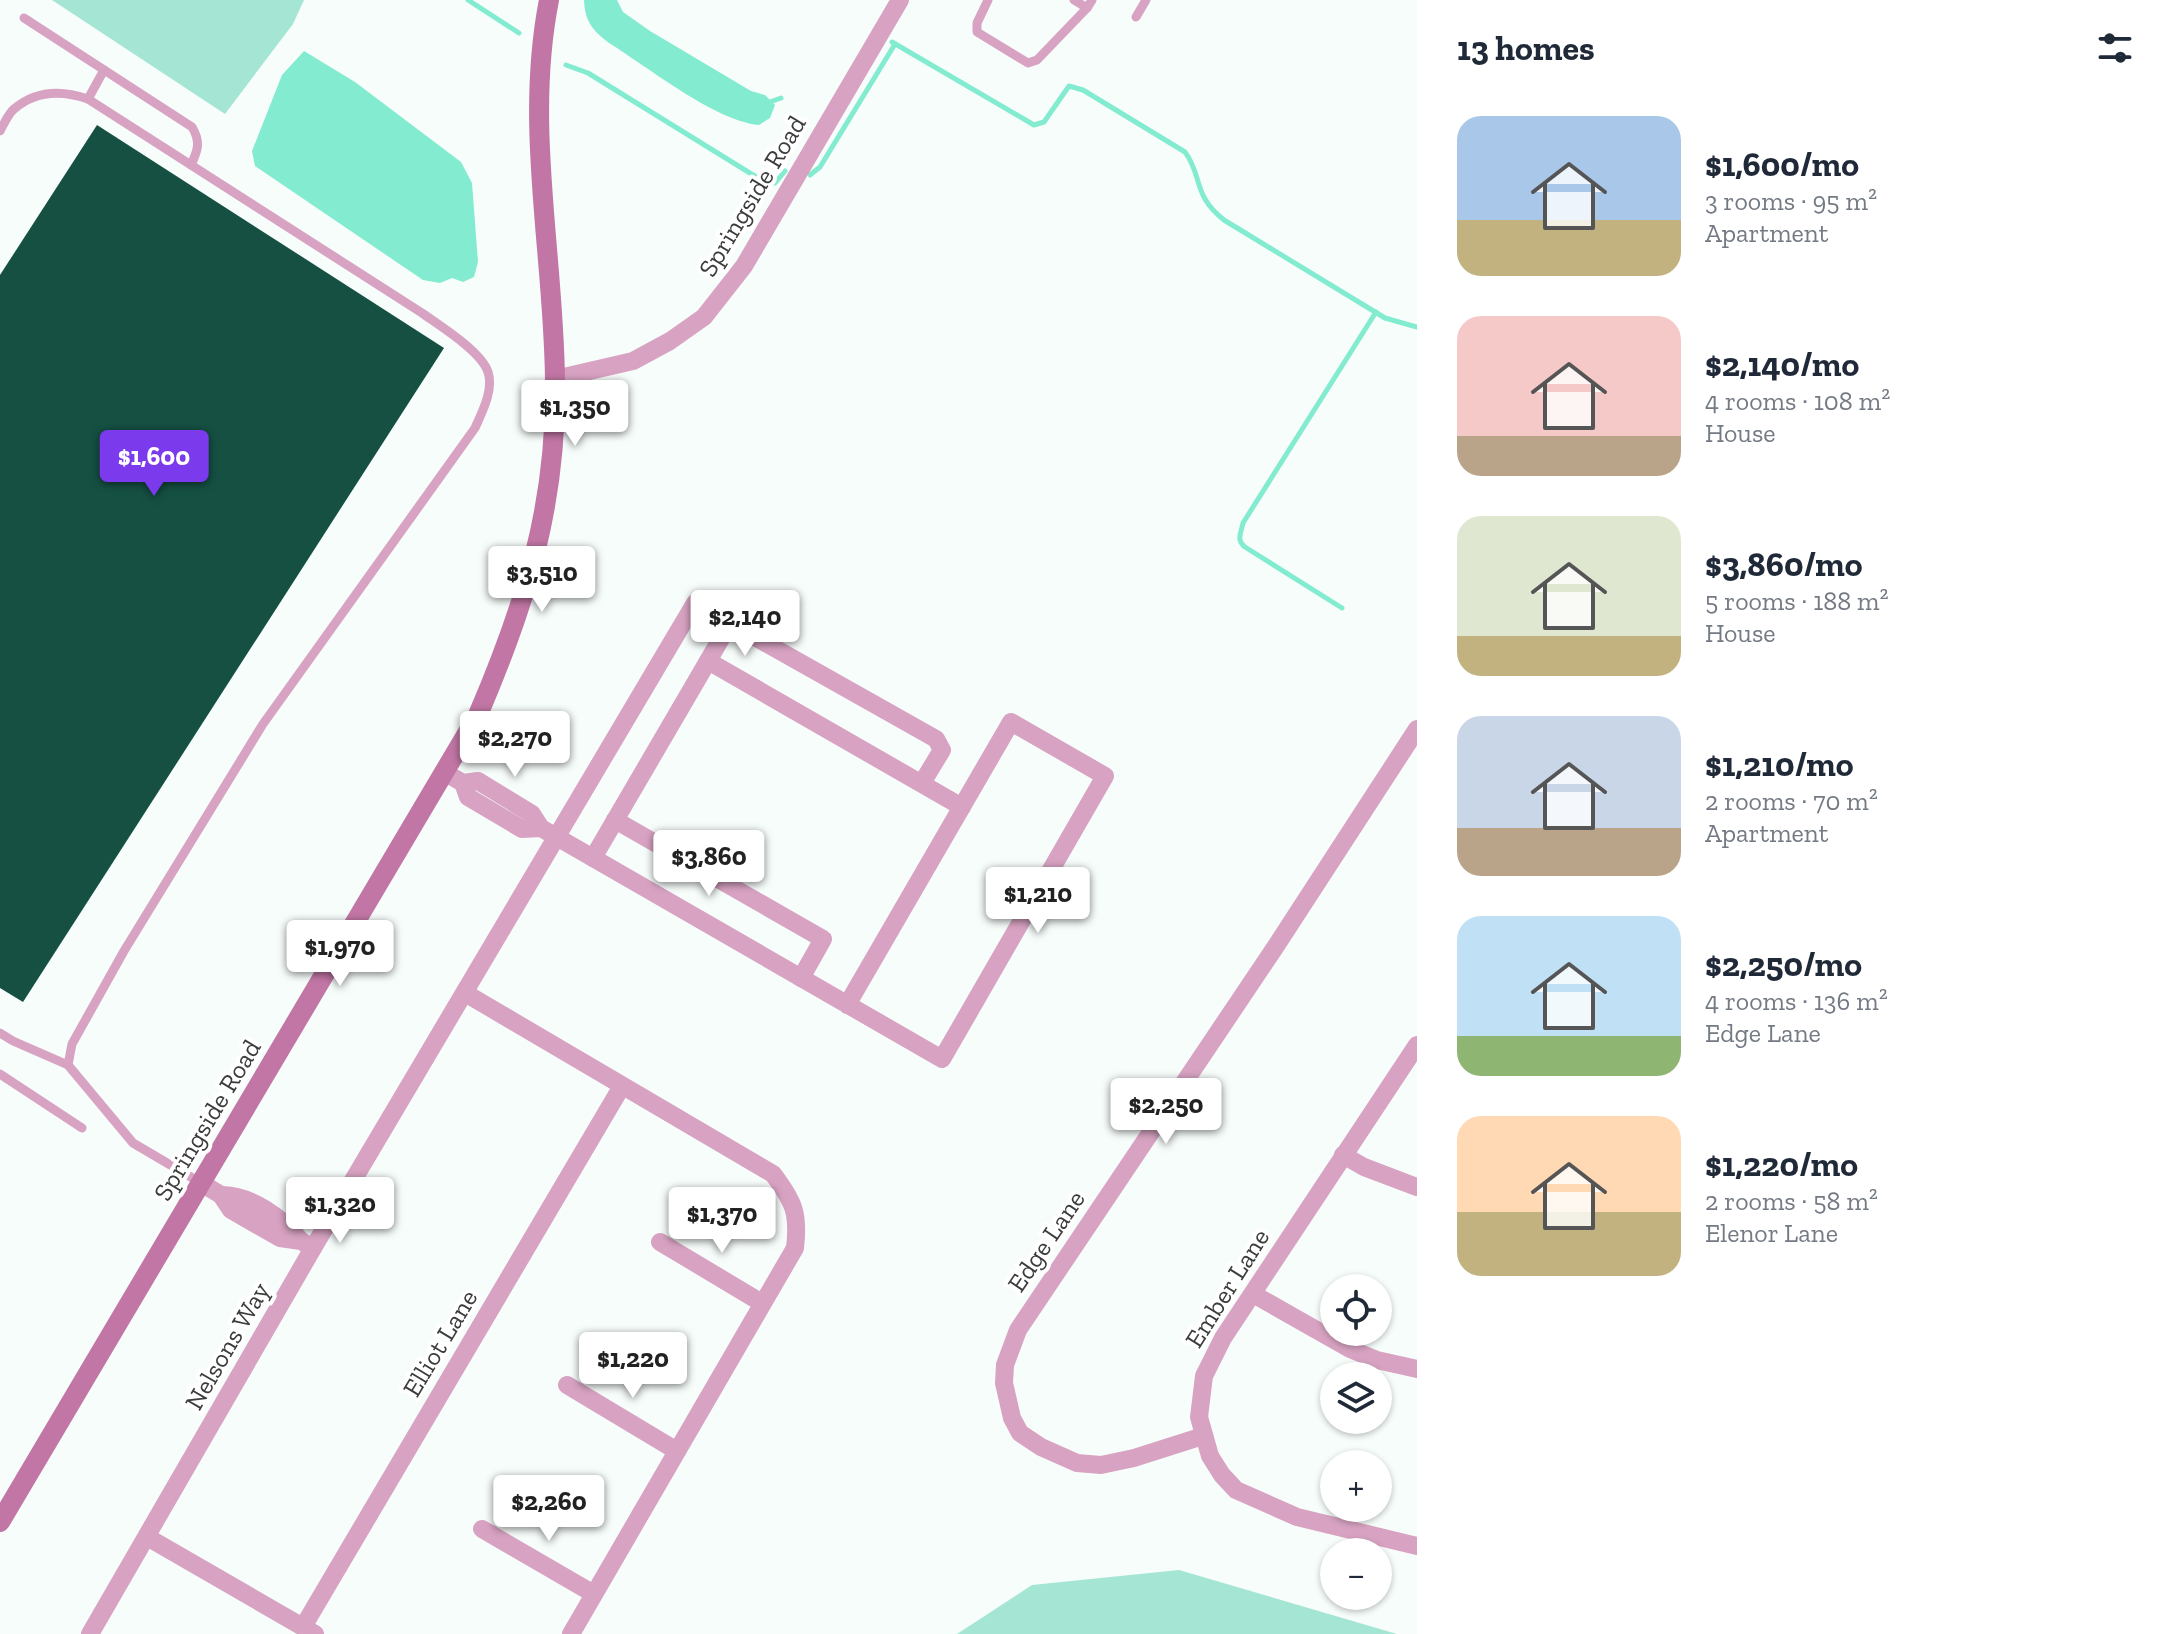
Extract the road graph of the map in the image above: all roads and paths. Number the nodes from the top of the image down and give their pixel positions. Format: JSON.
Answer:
{"nodes":[{"id":1,"x":549,"y":0,"type":"edge"},
{"id":2,"x":900,"y":0,"type":"edge"},
{"id":3,"x":988,"y":0,"type":"edge"},
{"id":4,"x":1074,"y":0,"type":"edge"},
{"id":5,"x":1146,"y":0,"type":"edge"},
{"id":6,"x":1089,"y":4,"type":"edge"},
{"id":7,"x":1136,"y":17,"type":"dead end"},
{"id":8,"x":24,"y":18,"type":"dead end"},
{"id":9,"x":104,"y":70,"type":"junction"},
{"id":10,"x":88,"y":99,"type":"junction"},
{"id":11,"x":0,"y":131,"type":"edge"},
{"id":12,"x":191,"y":165,"type":"junction"},
{"id":13,"x":555,"y":379,"type":"junction"},
{"id":14,"x":730,"y":623,"type":"junction"},
{"id":15,"x":708,"y":661,"type":"junction"},
{"id":16,"x":1417,"y":729,"type":"edge"},
{"id":17,"x":444,"y":772,"type":"junction"},
{"id":18,"x":922,"y":783,"type":"junction"},
{"id":19,"x":962,"y":807,"type":"junction"},
{"id":20,"x":615,"y":820,"type":"junction"},
{"id":21,"x":549,"y":833,"type":"junction"},
{"id":22,"x":593,"y":858,"type":"junction"},
{"id":23,"x":801,"y":978,"type":"junction"},
{"id":24,"x":465,"y":993,"type":"junction"},
{"id":25,"x":847,"y":1005,"type":"junction"},
{"id":26,"x":1,"y":1036,"type":"edge"},
{"id":27,"x":1417,"y":1045,"type":"edge"},
{"id":28,"x":68,"y":1065,"type":"junction"},
{"id":29,"x":0,"y":1074,"type":"edge"},
{"id":30,"x":622,"y":1086,"type":"junction"},
{"id":31,"x":82,"y":1128,"type":"dead end"},
{"id":32,"x":1343,"y":1155,"type":"junction"},
{"id":33,"x":201,"y":1183,"type":"junction"},
{"id":34,"x":1417,"y":1187,"type":"edge"},
{"id":35,"x":660,"y":1242,"type":"dead end"},
{"id":36,"x":307,"y":1245,"type":"junction"},
{"id":37,"x":1253,"y":1294,"type":"junction"},
{"id":38,"x":762,"y":1303,"type":"junction"},
{"id":39,"x":1417,"y":1369,"type":"edge"},
{"id":40,"x":567,"y":1385,"type":"dead end"},
{"id":41,"x":1203,"y":1436,"type":"junction"},
{"id":42,"x":677,"y":1451,"type":"junction"},
{"id":43,"x":0,"y":1522,"type":"edge"},
{"id":44,"x":482,"y":1529,"type":"dead end"},
{"id":45,"x":147,"y":1537,"type":"junction"},
{"id":46,"x":1417,"y":1546,"type":"edge"},
{"id":47,"x":594,"y":1594,"type":"junction"},
{"id":48,"x":309,"y":1630,"type":"edge"},
{"id":49,"x":90,"y":1634,"type":"edge"},
{"id":50,"x":571,"y":1634,"type":"edge"}],
"edges":[{"from":1,"to":13,"type":"main road","name":"Springside Road"},
{"from":2,"to":13,"type":"street","name":"Springside Road"},
{"from":3,"to":6,"type":"lane"},
{"from":4,"to":6,"type":"lane"},
{"from":5,"to":7,"type":"lane"},
{"from":8,"to":9,"type":"lane"},
{"from":9,"to":10,"type":"lane"},
{"from":9,"to":12,"type":"lane"},
{"from":10,"to":11,"type":"lane"},
{"from":10,"to":12,"type":"lane"},
{"from":12,"to":28,"type":"lane"},
{"from":13,"to":17,"type":"main road","name":"Springside Road"},
{"from":14,"to":15,"type":"street"},
{"from":14,"to":18,"type":"street"},
{"from":14,"to":21,"type":"street","name":"Nelsons Way"},
{"from":15,"to":18,"type":"street"},
{"from":15,"to":20,"type":"street"},
{"from":16,"to":41,"type":"street","name":"Edge Lane"},
{"from":17,"to":21,"type":"street"},
{"from":17,"to":33,"type":"main road","name":"Springside Road"},
{"from":18,"to":19,"type":"street"},
{"from":19,"to":25,"type":"street"},
{"from":19,"to":25,"type":"street"},
{"from":20,"to":22,"type":"street"},
{"from":20,"to":23,"type":"street"},
{"from":21,"to":22,"type":"street"},
{"from":21,"to":24,"type":"street","name":"Nelsons Way"},
{"from":22,"to":23,"type":"street"},
{"from":23,"to":25,"type":"street"},
{"from":24,"to":30,"type":"street"},
{"from":24,"to":36,"type":"street","name":"Nelsons Way"},
{"from":26,"to":28,"type":"lane"},
{"from":27,"to":32,"type":"street","name":"Ember Lane"},
{"from":28,"to":33,"type":"lane"},
{"from":29,"to":31,"type":"lane"},
{"from":30,"to":38,"type":"street"},
{"from":30,"to":48,"type":"street","name":"Elliot Lane"},
{"from":32,"to":34,"type":"street"},
{"from":32,"to":37,"type":"street","name":"Ember Lane"},
{"from":33,"to":36,"type":"street"},
{"from":33,"to":43,"type":"main road","name":"Springside Road"},
{"from":35,"to":38,"type":"street"},
{"from":36,"to":45,"type":"street","name":"Nelsons Way"},
{"from":37,"to":39,"type":"street"},
{"from":37,"to":41,"type":"street","name":"Ember Lane"},
{"from":38,"to":42,"type":"street"},
{"from":40,"to":42,"type":"street"},
{"from":41,"to":46,"type":"street","name":"Ember Lane"},
{"from":42,"to":47,"type":"street"},
{"from":44,"to":47,"type":"street"},
{"from":45,"to":48,"type":"street"},
{"from":45,"to":49,"type":"street","name":"Nelsons Way"},
{"from":47,"to":50,"type":"street"}]}
